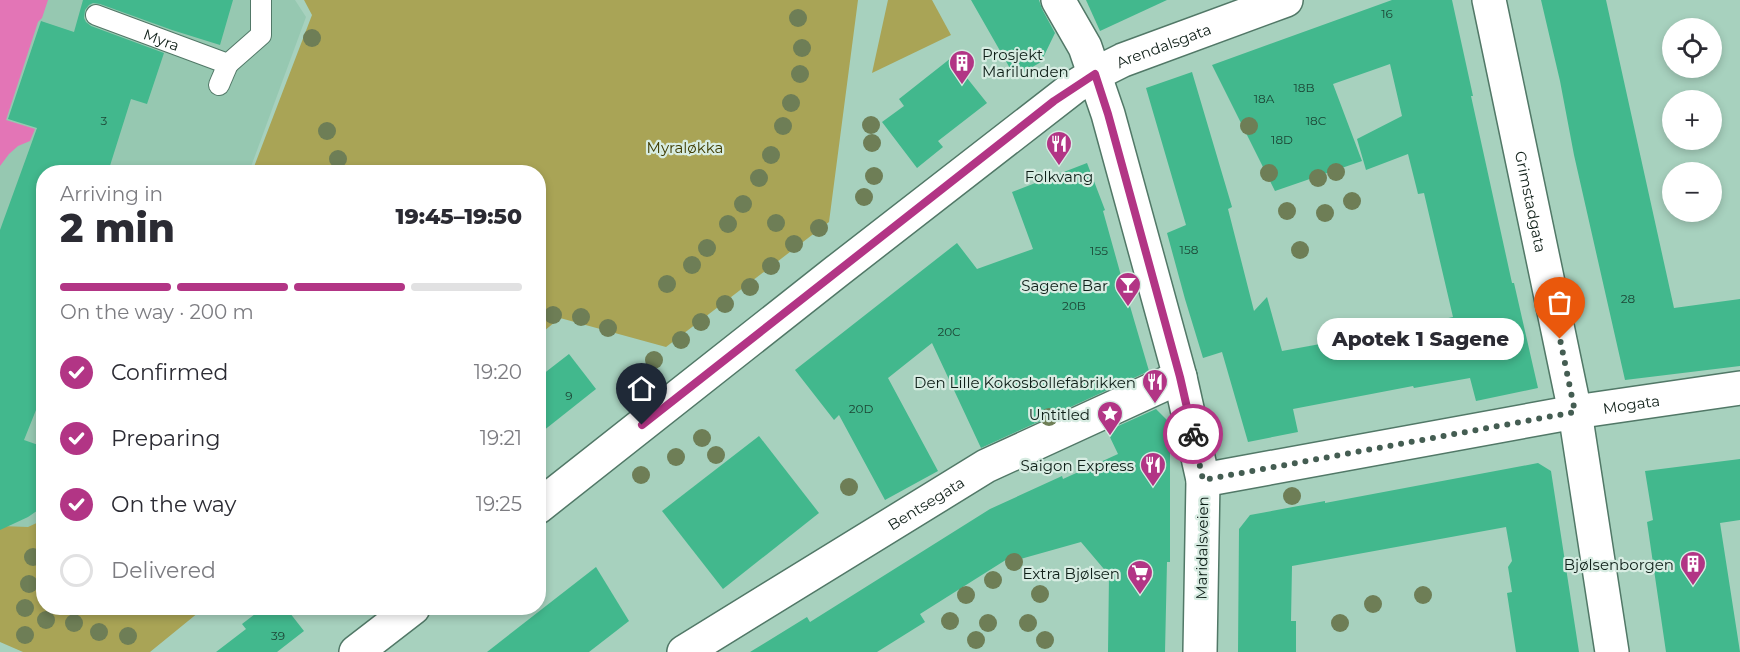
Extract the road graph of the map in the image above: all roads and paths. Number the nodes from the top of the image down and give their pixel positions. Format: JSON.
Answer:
{"nodes":[{"id":1,"x":261,"y":0,"type":"edge"},
{"id":2,"x":1058,"y":0,"type":"edge"},
{"id":3,"x":1286,"y":0,"type":"edge"},
{"id":4,"x":1489,"y":0,"type":"edge"},
{"id":5,"x":96,"y":15,"type":"dead end"},
{"id":6,"x":228,"y":64,"type":"junction"},
{"id":7,"x":1095,"y":74,"type":"junction"},
{"id":8,"x":219,"y":85,"type":"dead end"},
{"id":9,"x":1180,"y":377,"type":"junction"},
{"id":10,"x":1740,"y":388,"type":"edge"},
{"id":11,"x":1575,"y":412,"type":"junction"},
{"id":12,"x":1203,"y":480,"type":"junction"},
{"id":13,"x":546,"y":501,"type":"edge"},
{"id":14,"x":404,"y":615,"type":"edge"},
{"id":15,"x":697,"y":648,"type":"edge"},
{"id":16,"x":356,"y":652,"type":"edge"},
{"id":17,"x":1200,"y":652,"type":"edge"},
{"id":18,"x":1612,"y":652,"type":"edge"}],
"edges":[{"from":1,"to":6,"type":"lane"},
{"from":2,"to":7,"type":"street","name":"Maridalsveien"},
{"from":3,"to":7,"type":"street","name":"Arendalsgata"},
{"from":4,"to":11,"type":"street","name":"Grimstadgata"},
{"from":5,"to":6,"type":"lane","name":"Myra"},
{"from":6,"to":8,"type":"lane"},
{"from":7,"to":9,"type":"street","name":"Maridalsveien"},
{"from":7,"to":13,"type":"street","name":"Arendalsgata"},
{"from":9,"to":12,"type":"street","name":"Maridalsveien"},
{"from":9,"to":15,"type":"street","name":"Bentsegata"},
{"from":10,"to":11,"type":"street","name":"Mogata"},
{"from":11,"to":12,"type":"street","name":"Mogata"},
{"from":11,"to":18,"type":"street","name":"Grimstadgata"},
{"from":12,"to":17,"type":"street","name":"Maridalsveien"},
{"from":14,"to":16,"type":"street"}]}
